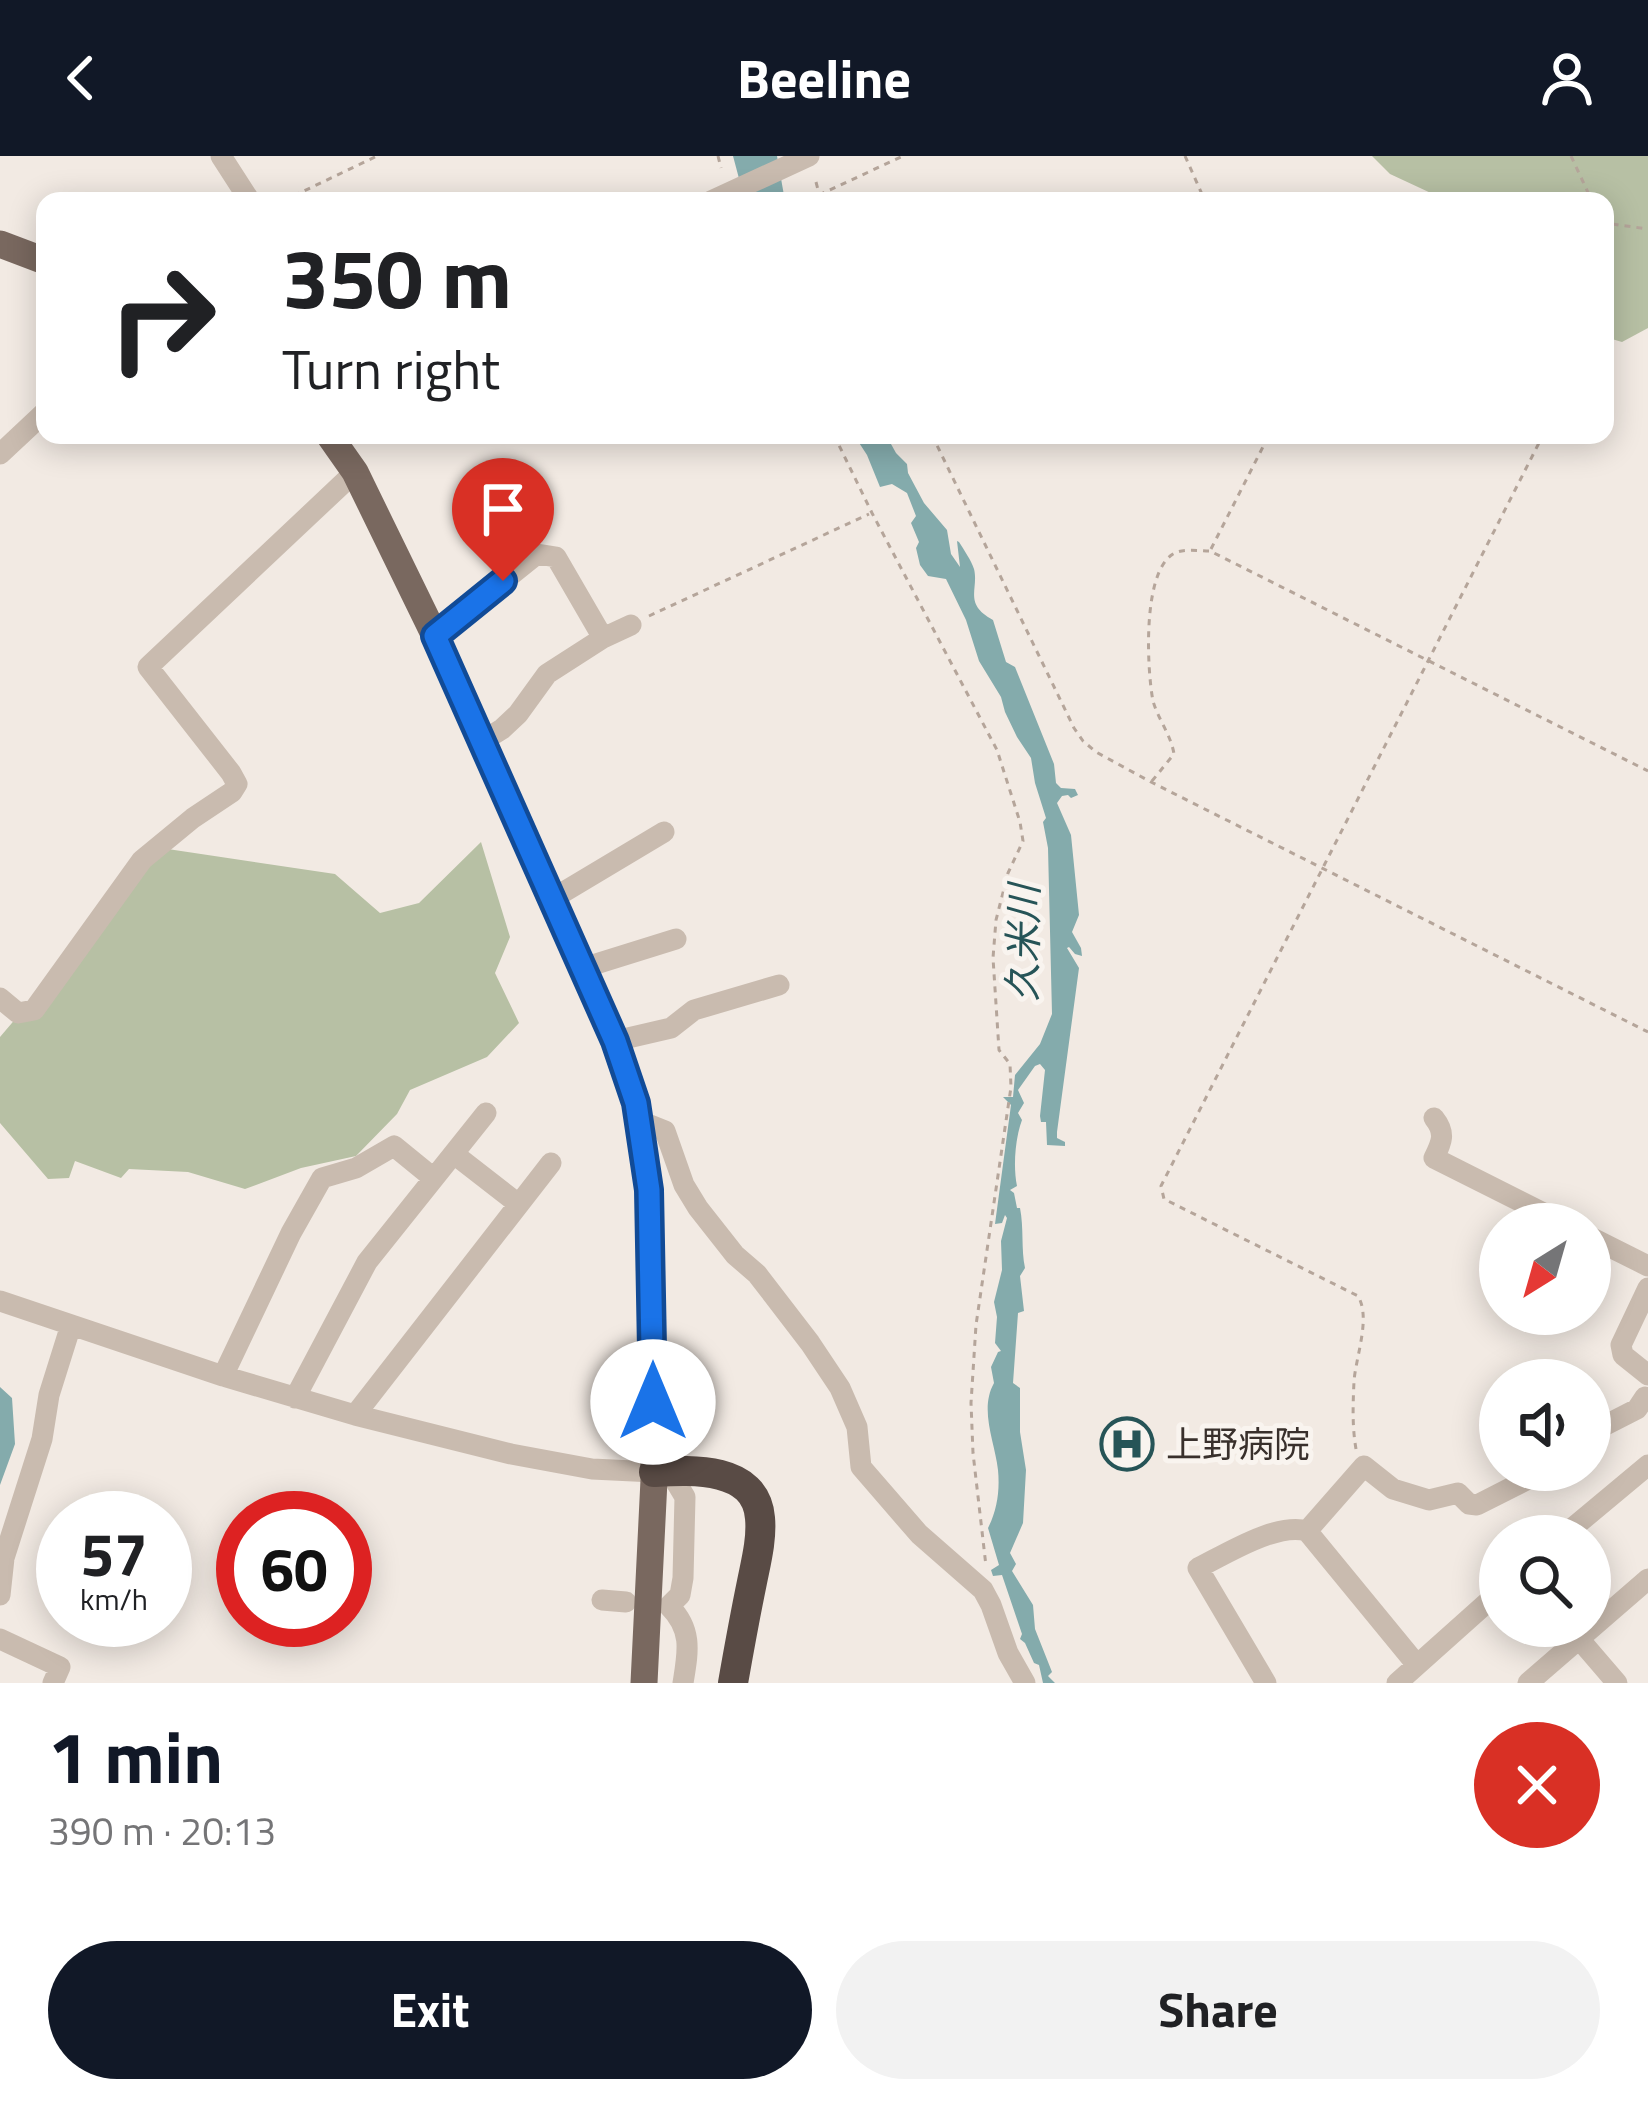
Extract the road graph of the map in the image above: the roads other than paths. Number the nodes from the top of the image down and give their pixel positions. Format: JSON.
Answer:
{"nodes":[{"id":1,"x":221,"y":156,"type":"edge"},
{"id":2,"x":809,"y":156,"type":"edge"},
{"id":3,"x":244,"y":192,"type":"edge"},
{"id":4,"x":731,"y":192,"type":"edge"},
{"id":5,"x":0,"y":244,"type":"edge"},
{"id":6,"x":36,"y":258,"type":"edge"},
{"id":7,"x":36,"y":420,"type":"edge"},
{"id":8,"x":335,"y":444,"type":"edge"},
{"id":9,"x":0,"y":454,"type":"edge"},
{"id":10,"x":355,"y":472,"type":"junction"},
{"id":11,"x":631,"y":625,"type":"road end"},
{"id":12,"x":435,"y":636,"type":"junction"},
{"id":13,"x":603,"y":638,"type":"junction"},
{"id":14,"x":481,"y":742,"type":"junction"},
{"id":15,"x":664,"y":832,"type":"dead end"},
{"id":16,"x":552,"y":898,"type":"junction"},
{"id":17,"x":676,"y":939,"type":"dead end"},
{"id":18,"x":583,"y":968,"type":"junction"},
{"id":19,"x":779,"y":985,"type":"dead end"},
{"id":20,"x":0,"y":998,"type":"edge"},
{"id":21,"x":615,"y":1041,"type":"junction"},
{"id":22,"x":486,"y":1113,"type":"dead end"},
{"id":23,"x":1434,"y":1118,"type":"dead end"},
{"id":24,"x":640,"y":1128,"type":"junction"},
{"id":25,"x":454,"y":1154,"type":"junction"},
{"id":26,"x":551,"y":1163,"type":"dead end"},
{"id":27,"x":432,"y":1178,"type":"junction"},
{"id":28,"x":517,"y":1203,"type":"junction"},
{"id":29,"x":1523,"y":1203,"type":"edge"},
{"id":30,"x":1611,"y":1248,"type":"edge"},
{"id":31,"x":1648,"y":1266,"type":"edge"},
{"id":32,"x":1648,"y":1288,"type":"edge"},
{"id":33,"x":0,"y":1301,"type":"edge"},
{"id":34,"x":71,"y":1325,"type":"junction"},
{"id":35,"x":223,"y":1376,"type":"junction"},
{"id":36,"x":1648,"y":1376,"type":"edge"},
{"id":37,"x":295,"y":1398,"type":"junction"},
{"id":38,"x":1648,"y":1400,"type":"edge"},
{"id":39,"x":355,"y":1415,"type":"junction"},
{"id":40,"x":1611,"y":1422,"type":"edge"},
{"id":41,"x":1648,"y":1465,"type":"edge"},
{"id":42,"x":661,"y":1478,"type":"junction"},
{"id":43,"x":1505,"y":1491,"type":"edge"},
{"id":44,"x":1589,"y":1515,"type":"edge"},
{"id":45,"x":1307,"y":1531,"type":"junction"},
{"id":46,"x":1648,"y":1579,"type":"edge"},
{"id":47,"x":0,"y":1595,"type":"edge"},
{"id":48,"x":602,"y":1600,"type":"dead end"},
{"id":49,"x":626,"y":1602,"type":"dead end"},
{"id":50,"x":1611,"y":1605,"type":"edge"},
{"id":51,"x":1479,"y":1610,"type":"edge"},
{"id":52,"x":0,"y":1639,"type":"edge"},
{"id":53,"x":1560,"y":1647,"type":"edge"},
{"id":54,"x":1586,"y":1647,"type":"edge"},
{"id":55,"x":1417,"y":1665,"type":"junction"},
{"id":56,"x":53,"y":1683,"type":"edge"},
{"id":57,"x":644,"y":1683,"type":"edge"},
{"id":58,"x":683,"y":1683,"type":"edge"},
{"id":59,"x":719,"y":1683,"type":"edge"},
{"id":60,"x":733,"y":1683,"type":"edge"},
{"id":61,"x":1025,"y":1683,"type":"edge"},
{"id":62,"x":1266,"y":1683,"type":"edge"},
{"id":63,"x":1397,"y":1683,"type":"edge"},
{"id":64,"x":1528,"y":1683,"type":"edge"},
{"id":65,"x":1617,"y":1683,"type":"edge"}],
"edges":[{"from":1,"to":3,"type":"street"},
{"from":2,"to":4,"type":"street","bridge":true},
{"from":5,"to":6,"type":"main road"},
{"from":7,"to":9,"type":"street"},
{"from":8,"to":10,"type":"main road"},
{"from":10,"to":12,"type":"main road"},
{"from":10,"to":20,"type":"street"},
{"from":11,"to":13,"type":"street"},
{"from":12,"to":13,"type":"street"},
{"from":12,"to":14,"type":"main road"},
{"from":13,"to":14,"type":"street"},
{"from":14,"to":16,"type":"main road"},
{"from":15,"to":16,"type":"street"},
{"from":16,"to":18,"type":"main road"},
{"from":17,"to":18,"type":"street"},
{"from":18,"to":21,"type":"main road"},
{"from":19,"to":21,"type":"street"},
{"from":21,"to":24,"type":"main road"},
{"from":22,"to":25,"type":"street"},
{"from":23,"to":29,"type":"street"},
{"from":24,"to":42,"type":"main road"},
{"from":24,"to":61,"type":"street"},
{"from":25,"to":27,"type":"street"},
{"from":25,"to":28,"type":"street"},
{"from":26,"to":28,"type":"street"},
{"from":27,"to":35,"type":"street"},
{"from":27,"to":37,"type":"street"},
{"from":28,"to":39,"type":"street"},
{"from":30,"to":31,"type":"street"},
{"from":32,"to":36,"type":"street"},
{"from":33,"to":34,"type":"street"},
{"from":34,"to":35,"type":"street"},
{"from":34,"to":47,"type":"street"},
{"from":35,"to":37,"type":"street"},
{"from":37,"to":39,"type":"street"},
{"from":38,"to":40,"type":"street"},
{"from":39,"to":42,"type":"street"},
{"from":41,"to":44,"type":"street"},
{"from":42,"to":57,"type":"main road"},
{"from":42,"to":58,"type":"street"},
{"from":42,"to":59,"type":"highway"},
{"from":42,"to":60,"type":"highway"},
{"from":43,"to":45,"type":"street"},
{"from":45,"to":55,"type":"street"},
{"from":45,"to":62,"type":"street"},
{"from":46,"to":50,"type":"street"},
{"from":48,"to":49,"type":"street"},
{"from":51,"to":55,"type":"street"},
{"from":52,"to":56,"type":"street"},
{"from":53,"to":64,"type":"street"},
{"from":54,"to":65,"type":"street"},
{"from":55,"to":63,"type":"street"}]}
